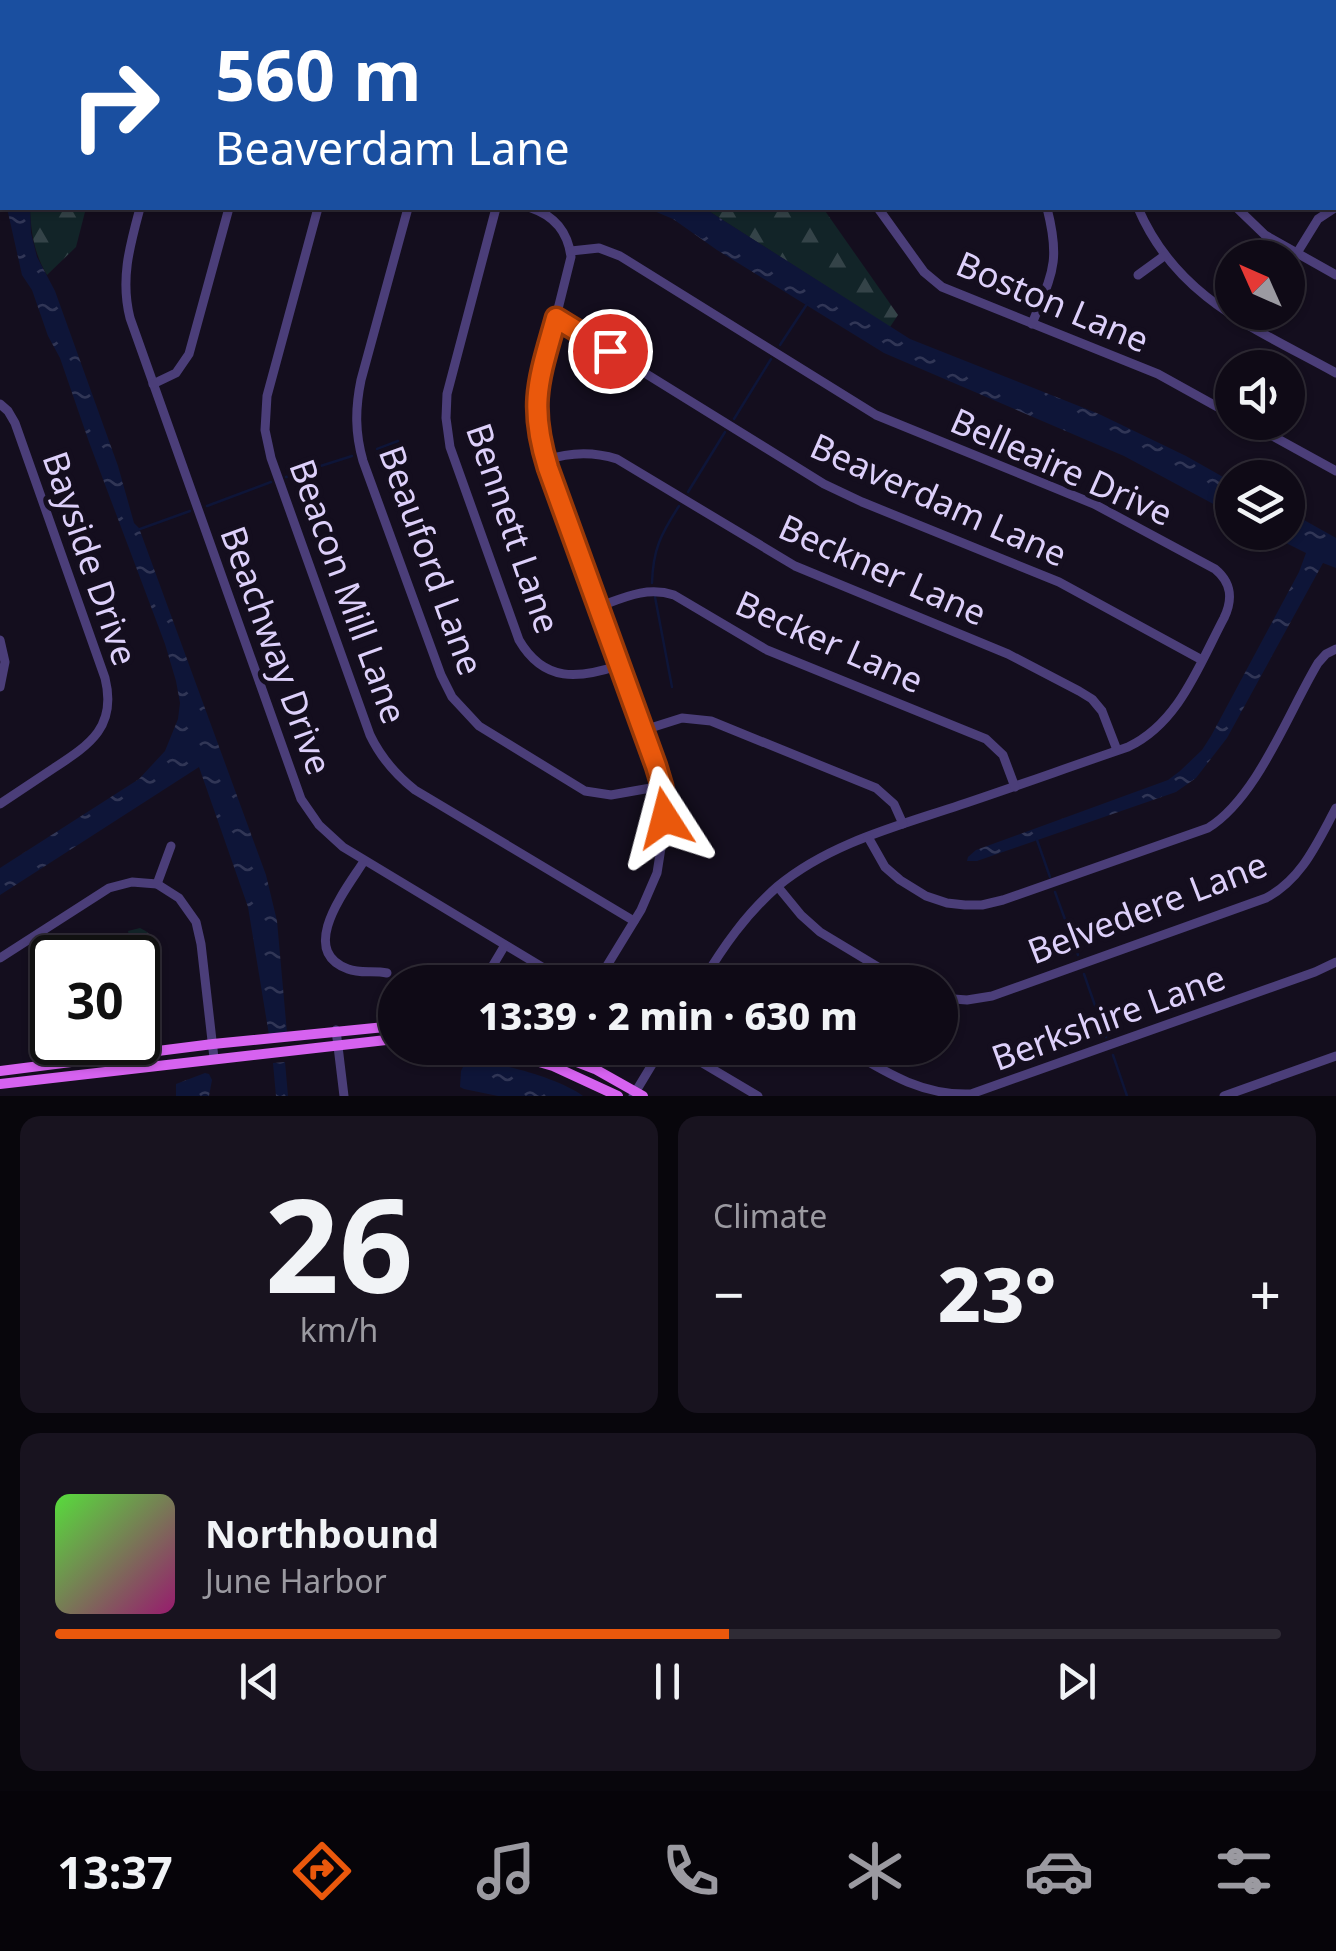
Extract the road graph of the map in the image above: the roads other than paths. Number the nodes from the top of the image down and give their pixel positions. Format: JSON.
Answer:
{"nodes":[{"id":1,"x":139,"y":210,"type":"edge"},
{"id":2,"x":229,"y":210,"type":"edge"},
{"id":3,"x":317,"y":210,"type":"edge"},
{"id":4,"x":407,"y":210,"type":"edge"},
{"id":5,"x":495,"y":210,"type":"edge"},
{"id":6,"x":537,"y":210,"type":"edge"},
{"id":7,"x":879,"y":210,"type":"edge"},
{"id":8,"x":1048,"y":210,"type":"edge"},
{"id":9,"x":1139,"y":210,"type":"edge"},
{"id":10,"x":1239,"y":210,"type":"edge"},
{"id":11,"x":1332,"y":210,"type":"edge"},
{"id":12,"x":1275,"y":240,"type":"edge"},
{"id":13,"x":1305,"y":240,"type":"edge"},
{"id":14,"x":571,"y":251,"type":"junction"},
{"id":15,"x":1164,"y":256,"type":"junction"},
{"id":16,"x":1305,"y":258,"type":"edge"},
{"id":17,"x":1138,"y":275,"type":"dead end"},
{"id":18,"x":1336,"y":275,"type":"edge"},
{"id":19,"x":556,"y":318,"type":"junction"},
{"id":20,"x":1032,"y":324,"type":"junction"},
{"id":21,"x":1336,"y":373,"type":"edge"},
{"id":22,"x":153,"y":384,"type":"junction"},
{"id":23,"x":0,"y":404,"type":"edge"},
{"id":24,"x":1215,"y":405,"type":"edge"},
{"id":25,"x":1280,"y":440,"type":"edge"},
{"id":26,"x":546,"y":460,"type":"junction"},
{"id":27,"x":1336,"y":471,"type":"edge"},
{"id":28,"x":598,"y":607,"type":"junction"},
{"id":29,"x":0,"y":640,"type":"edge"},
{"id":30,"x":1336,"y":649,"type":"edge"},
{"id":31,"x":1202,"y":660,"type":"junction"},
{"id":32,"x":620,"y":664,"type":"junction"},
{"id":33,"x":0,"y":686,"type":"edge"},
{"id":34,"x":644,"y":730,"type":"junction"},
{"id":35,"x":1118,"y":750,"type":"junction"},
{"id":36,"x":662,"y":786,"type":"junction"},
{"id":37,"x":1015,"y":787,"type":"junction"},
{"id":38,"x":0,"y":804,"type":"edge"},
{"id":39,"x":1336,"y":808,"type":"edge"},
{"id":40,"x":903,"y":824,"type":"junction"},
{"id":41,"x":868,"y":837,"type":"junction"},
{"id":42,"x":171,"y":846,"type":"dead end"},
{"id":43,"x":364,"y":861,"type":"junction"},
{"id":44,"x":157,"y":884,"type":"junction"},
{"id":45,"x":778,"y":887,"type":"junction"},
{"id":46,"x":634,"y":921,"type":"junction"},
{"id":47,"x":504,"y":945,"type":"junction"},
{"id":48,"x":0,"y":958,"type":"edge"},
{"id":49,"x":1336,"y":962,"type":"edge"},
{"id":50,"x":492,"y":965,"type":"edge"},
{"id":51,"x":538,"y":965,"type":"edge"},
{"id":52,"x":607,"y":965,"type":"edge"},
{"id":53,"x":712,"y":965,"type":"edge"},
{"id":54,"x":875,"y":965,"type":"edge"},
{"id":55,"x":378,"y":972,"type":"edge"},
{"id":56,"x":958,"y":999,"type":"edge"},
{"id":57,"x":378,"y":1027,"type":"edge"},
{"id":58,"x":336,"y":1030,"type":"junction"},
{"id":59,"x":378,"y":1040,"type":"edge"},
{"id":60,"x":213,"y":1044,"type":"junction"},
{"id":61,"x":338,"y":1044,"type":"junction"},
{"id":62,"x":160,"y":1051,"type":"edge"},
{"id":63,"x":1336,"y":1056,"type":"edge"},
{"id":64,"x":214,"y":1058,"type":"junction"},
{"id":65,"x":43,"y":1065,"type":"edge"},
{"id":66,"x":50,"y":1065,"type":"edge"},
{"id":67,"x":550,"y":1065,"type":"edge"},
{"id":68,"x":587,"y":1065,"type":"edge"},
{"id":69,"x":653,"y":1065,"type":"edge"},
{"id":70,"x":705,"y":1065,"type":"edge"},
{"id":71,"x":875,"y":1065,"type":"edge"},
{"id":72,"x":0,"y":1071,"type":"edge"},
{"id":73,"x":52,"y":1077,"type":"junction"},
{"id":74,"x":0,"y":1084,"type":"edge"},
{"id":75,"x":637,"y":1094,"type":"edge"},
{"id":76,"x":344,"y":1096,"type":"edge"},
{"id":77,"x":618,"y":1096,"type":"edge"},
{"id":78,"x":758,"y":1096,"type":"edge"},
{"id":79,"x":1224,"y":1096,"type":"edge"}],
"edges":[{"from":1,"to":22,"type":"street","name":"Beachway Drive"},
{"from":2,"to":22,"type":"street"},
{"from":3,"to":46,"type":"street","name":"Beacon Mill Lane"},
{"from":4,"to":36,"type":"street","name":"Beauford Lane"},
{"from":5,"to":32,"type":"street","name":"Bennett Lane"},
{"from":6,"to":14,"type":"street"},
{"from":7,"to":20,"type":"street","name":"Boston Lane"},
{"from":8,"to":20,"type":"street"},
{"from":9,"to":15,"type":"street"},
{"from":10,"to":12,"type":"street"},
{"from":11,"to":13,"type":"street"},
{"from":14,"to":19,"type":"street"},
{"from":14,"to":31,"type":"street","name":"Belleaire Drive"},
{"from":15,"to":17,"type":"street"},
{"from":15,"to":21,"type":"street"},
{"from":16,"to":18,"type":"street"},
{"from":19,"to":26,"type":"street"},
{"from":19,"to":31,"type":"street","name":"Beaverdam Lane"},
{"from":20,"to":24,"type":"street","name":"Boston Lane"},
{"from":22,"to":43,"type":"street","name":"Beachway Drive"},
{"from":23,"to":38,"type":"street","name":"Bayside Drive"},
{"from":25,"to":27,"type":"street"},
{"from":26,"to":28,"type":"street"},
{"from":26,"to":35,"type":"street","name":"Beckner Lane"},
{"from":28,"to":32,"type":"street"},
{"from":28,"to":37,"type":"street","name":"Becker Lane"},
{"from":29,"to":33,"type":"street"},
{"from":30,"to":41,"type":"street"},
{"from":31,"to":35,"type":"street","name":"Belleaire Drive"},
{"from":32,"to":34,"type":"street"},
{"from":34,"to":36,"type":"street"},
{"from":34,"to":40,"type":"street"},
{"from":35,"to":37,"type":"street","name":"Belleaire Drive"},
{"from":36,"to":46,"type":"street"},
{"from":37,"to":40,"type":"street","name":"Belleaire Drive"},
{"from":39,"to":56,"type":"street","name":"Belvedere Lane"},
{"from":40,"to":41,"type":"street","name":"Belleaire Drive"},
{"from":41,"to":45,"type":"street","name":"Belleaire Drive"},
{"from":42,"to":44,"type":"street"},
{"from":43,"to":47,"type":"street","name":"Beachway Drive"},
{"from":43,"to":55,"type":"street"},
{"from":44,"to":48,"type":"street"},
{"from":44,"to":60,"type":"street"},
{"from":45,"to":53,"type":"street","name":"Belleaire Drive"},
{"from":45,"to":54,"type":"street"},
{"from":46,"to":52,"type":"street"},
{"from":47,"to":50,"type":"street"},
{"from":47,"to":51,"type":"street","name":"Beachway Drive"},
{"from":49,"to":71,"type":"street","name":"Berkshire Lane"},
{"from":57,"to":58,"type":"main road"},
{"from":58,"to":60,"type":"main road"},
{"from":58,"to":61,"type":"street"},
{"from":59,"to":61,"type":"main road"},
{"from":60,"to":62,"type":"main road"},
{"from":60,"to":64,"type":"street"},
{"from":61,"to":64,"type":"main road"},
{"from":61,"to":76,"type":"street"},
{"from":63,"to":79,"type":"street"},
{"from":64,"to":73,"type":"main road"},
{"from":65,"to":72,"type":"main road"},
{"from":66,"to":73,"type":"main road"},
{"from":67,"to":77,"type":"main road"},
{"from":68,"to":75,"type":"main road"},
{"from":69,"to":75,"type":"street"},
{"from":70,"to":78,"type":"street"},
{"from":73,"to":74,"type":"main road"}]}
